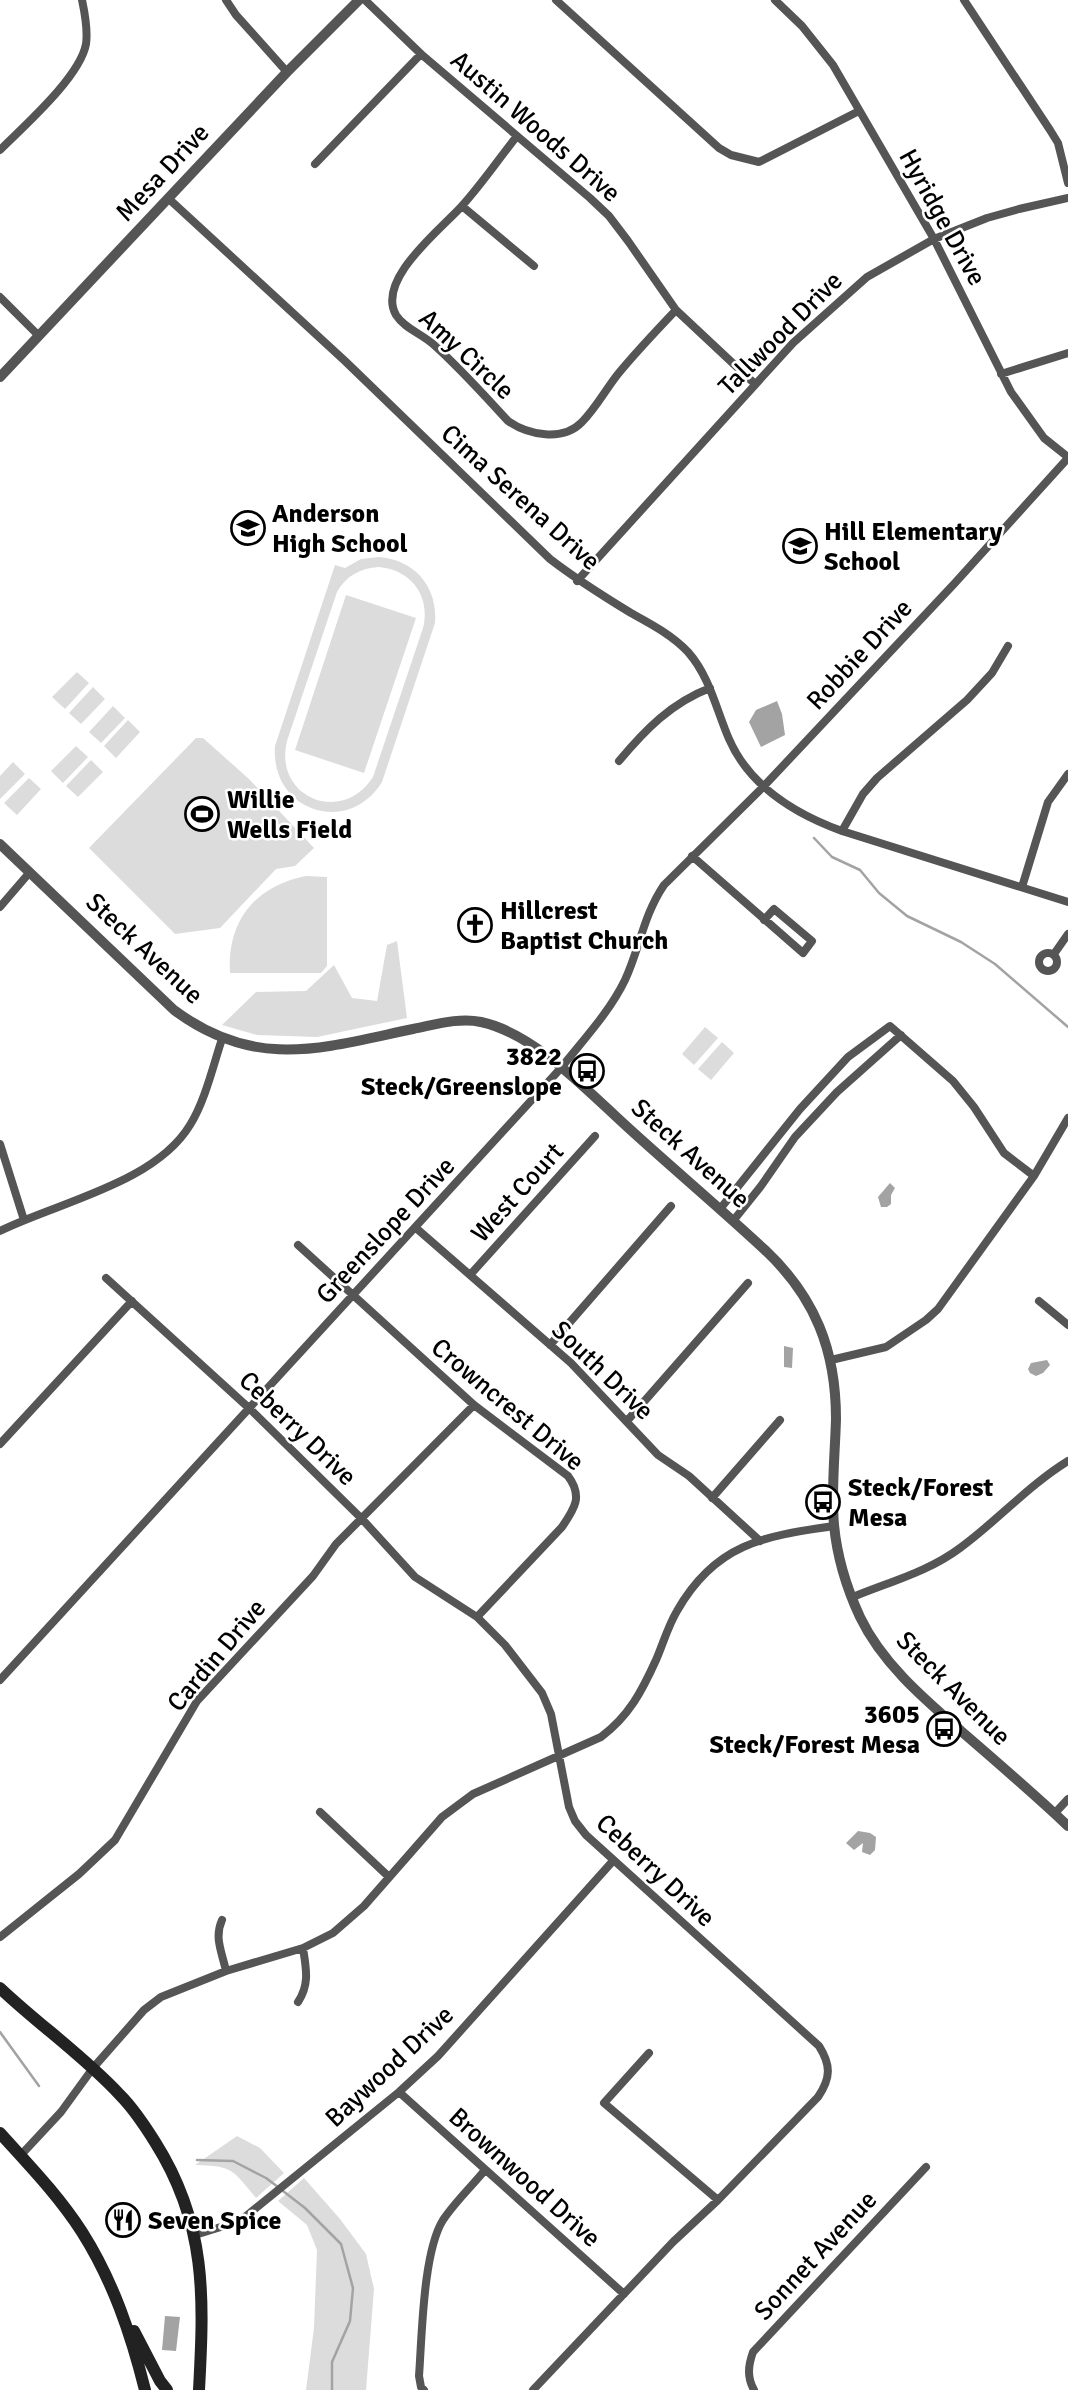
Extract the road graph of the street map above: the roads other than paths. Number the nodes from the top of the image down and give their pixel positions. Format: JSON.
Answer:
{"nodes":[{"id":1,"x":82,"y":0,"type":"edge"},
{"id":2,"x":226,"y":0,"type":"edge"},
{"id":3,"x":359,"y":0,"type":"edge"},
{"id":4,"x":365,"y":0,"type":"edge"},
{"id":5,"x":556,"y":0,"type":"edge"},
{"id":6,"x":775,"y":0,"type":"edge"},
{"id":7,"x":964,"y":0,"type":"edge"},
{"id":8,"x":421,"y":54,"type":"junction"},
{"id":9,"x":287,"y":72,"type":"junction"},
{"id":10,"x":859,"y":111,"type":"junction"},
{"id":11,"x":517,"y":136,"type":"junction"},
{"id":12,"x":0,"y":150,"type":"edge"},
{"id":13,"x":316,"y":164,"type":"dead end"},
{"id":14,"x":1068,"y":183,"type":"edge"},
{"id":15,"x":1068,"y":198,"type":"edge"},
{"id":16,"x":169,"y":199,"type":"junction"},
{"id":17,"x":462,"y":206,"type":"junction"},
{"id":18,"x":934,"y":239,"type":"junction"},
{"id":19,"x":534,"y":266,"type":"dead end"},
{"id":20,"x":0,"y":297,"type":"edge"},
{"id":21,"x":676,"y":310,"type":"junction"},
{"id":22,"x":38,"y":335,"type":"junction"},
{"id":23,"x":1068,"y":353,"type":"edge"},
{"id":24,"x":1002,"y":374,"type":"junction"},
{"id":25,"x":0,"y":377,"type":"edge"},
{"id":26,"x":755,"y":383,"type":"junction"},
{"id":27,"x":1068,"y":457,"type":"edge"},
{"id":28,"x":577,"y":581,"type":"junction"},
{"id":29,"x":1008,"y":646,"type":"dead end"},
{"id":30,"x":710,"y":688,"type":"junction"},
{"id":31,"x":619,"y":761,"type":"dead end"},
{"id":32,"x":1068,"y":774,"type":"edge"},
{"id":33,"x":764,"y":786,"type":"junction"},
{"id":34,"x":842,"y":831,"type":"junction"},
{"id":35,"x":0,"y":844,"type":"edge"},
{"id":36,"x":692,"y":856,"type":"junction"},
{"id":37,"x":30,"y":872,"type":"junction"},
{"id":38,"x":1022,"y":887,"type":"junction"},
{"id":39,"x":1068,"y":902,"type":"edge"},
{"id":40,"x":0,"y":907,"type":"edge"},
{"id":41,"x":764,"y":920,"type":"junction"},
{"id":42,"x":1068,"y":934,"type":"edge"},
{"id":43,"x":1054,"y":954,"type":"dead end"},
{"id":44,"x":901,"y":1035,"type":"junction"},
{"id":45,"x":222,"y":1039,"type":"junction"},
{"id":46,"x":561,"y":1068,"type":"junction"},
{"id":47,"x":1068,"y":1118,"type":"edge"},
{"id":48,"x":595,"y":1136,"type":"dead end"},
{"id":49,"x":0,"y":1144,"type":"edge"},
{"id":50,"x":1034,"y":1176,"type":"junction"},
{"id":51,"x":671,"y":1206,"type":"dead end"},
{"id":52,"x":720,"y":1209,"type":"junction"},
{"id":53,"x":24,"y":1220,"type":"junction"},
{"id":54,"x":733,"y":1220,"type":"junction"},
{"id":55,"x":416,"y":1228,"type":"junction"},
{"id":56,"x":0,"y":1231,"type":"edge"},
{"id":57,"x":298,"y":1245,"type":"dead end"},
{"id":58,"x":470,"y":1275,"type":"junction"},
{"id":59,"x":106,"y":1278,"type":"dead end"},
{"id":60,"x":748,"y":1283,"type":"dead end"},
{"id":61,"x":352,"y":1295,"type":"junction"},
{"id":62,"x":132,"y":1301,"type":"junction"},
{"id":63,"x":1039,"y":1301,"type":"dead end"},
{"id":64,"x":1068,"y":1325,"type":"edge"},
{"id":65,"x":550,"y":1345,"type":"junction"},
{"id":66,"x":831,"y":1360,"type":"junction"},
{"id":67,"x":474,"y":1405,"type":"junction"},
{"id":68,"x":250,"y":1409,"type":"junction"},
{"id":69,"x":627,"y":1420,"type":"junction"},
{"id":70,"x":780,"y":1420,"type":"dead end"},
{"id":71,"x":0,"y":1444,"type":"edge"},
{"id":72,"x":1068,"y":1461,"type":"edge"},
{"id":73,"x":712,"y":1498,"type":"junction"},
{"id":74,"x":362,"y":1519,"type":"junction"},
{"id":75,"x":834,"y":1526,"type":"junction"},
{"id":76,"x":760,"y":1541,"type":"junction"},
{"id":77,"x":853,"y":1597,"type":"junction"},
{"id":78,"x":477,"y":1618,"type":"junction"},
{"id":79,"x":0,"y":1680,"type":"edge"},
{"id":80,"x":559,"y":1756,"type":"junction"},
{"id":81,"x":1068,"y":1799,"type":"edge"},
{"id":82,"x":320,"y":1812,"type":"dead end"},
{"id":83,"x":1055,"y":1813,"type":"junction"},
{"id":84,"x":1068,"y":1826,"type":"edge"},
{"id":85,"x":612,"y":1862,"type":"junction"},
{"id":86,"x":389,"y":1877,"type":"junction"},
{"id":87,"x":222,"y":1920,"type":"dead end"},
{"id":88,"x":0,"y":1937,"type":"edge"},
{"id":89,"x":303,"y":1948,"type":"junction"},
{"id":90,"x":226,"y":1971,"type":"junction"},
{"id":91,"x":0,"y":1988,"type":"edge"},
{"id":92,"x":298,"y":2002,"type":"dead end"},
{"id":93,"x":649,"y":2053,"type":"dead end"},
{"id":94,"x":93,"y":2068,"type":"junction"},
{"id":95,"x":399,"y":2092,"type":"junction"},
{"id":96,"x":0,"y":2133,"type":"edge"},
{"id":97,"x":20,"y":2156,"type":"junction"},
{"id":98,"x":926,"y":2167,"type":"dead end"},
{"id":99,"x":485,"y":2170,"type":"junction"},
{"id":100,"x":718,"y":2200,"type":"junction"},
{"id":101,"x":195,"y":2235,"type":"junction"},
{"id":102,"x":624,"y":2294,"type":"junction"},
{"id":103,"x":123,"y":2312,"type":"junction"},
{"id":104,"x":145,"y":2390,"type":"edge"},
{"id":105,"x":167,"y":2390,"type":"edge"},
{"id":106,"x":199,"y":2390,"type":"edge"},
{"id":107,"x":424,"y":2390,"type":"edge"},
{"id":108,"x":533,"y":2390,"type":"edge"},
{"id":109,"x":754,"y":2390,"type":"edge"}],
"edges":[{"from":1,"to":12,"type":"street"},
{"from":2,"to":9,"type":"street"},
{"from":3,"to":9,"type":"street","name":"Mesa Drive"},
{"from":4,"to":8,"type":"street","name":"Austin Woods Drive"},
{"from":5,"to":10,"type":"street"},
{"from":6,"to":10,"type":"street","name":"Hyridge Drive"},
{"from":7,"to":14,"type":"street"},
{"from":8,"to":11,"type":"street","name":"Austin Woods Drive"},
{"from":8,"to":13,"type":"street"},
{"from":9,"to":16,"type":"street","name":"Mesa Drive"},
{"from":10,"to":18,"type":"street","name":"Hyridge Drive"},
{"from":11,"to":17,"type":"street","name":"Amy Circle"},
{"from":11,"to":21,"type":"street","name":"Austin Woods Drive"},
{"from":15,"to":18,"type":"street","name":"Tallwood Drive"},
{"from":16,"to":22,"type":"street","name":"Mesa Drive"},
{"from":16,"to":28,"type":"street","name":"Cima Serena Drive"},
{"from":17,"to":19,"type":"street"},
{"from":17,"to":21,"type":"street","name":"Amy Circle"},
{"from":18,"to":24,"type":"street","name":"Hyridge Drive"},
{"from":18,"to":26,"type":"street","name":"Tallwood Drive"},
{"from":20,"to":22,"type":"street"},
{"from":21,"to":26,"type":"street","name":"Austin Woods Drive"},
{"from":22,"to":25,"type":"street","name":"Mesa Drive"},
{"from":23,"to":24,"type":"street"},
{"from":24,"to":27,"type":"street","name":"Hyridge Drive"},
{"from":26,"to":28,"type":"street","name":"Tallwood Drive"},
{"from":27,"to":33,"type":"street","name":"Robbie Drive"},
{"from":28,"to":30,"type":"street","name":"Cima Serena Drive"},
{"from":29,"to":34,"type":"street"},
{"from":30,"to":31,"type":"street"},
{"from":30,"to":33,"type":"street","name":"Cima Serena Drive"},
{"from":32,"to":38,"type":"street"},
{"from":33,"to":34,"type":"street","name":"Cima Serena Drive"},
{"from":33,"to":36,"type":"street","name":"Greenslope Drive"},
{"from":34,"to":38,"type":"street","name":"Cima Serena Drive"},
{"from":35,"to":37,"type":"street","name":"Steck Avenue"},
{"from":36,"to":41,"type":"street"},
{"from":36,"to":46,"type":"street","name":"Greenslope Drive"},
{"from":37,"to":40,"type":"street"},
{"from":37,"to":45,"type":"street","name":"Steck Avenue"},
{"from":38,"to":39,"type":"street","name":"Cima Serena Drive"},
{"from":41,"to":41,"type":"street"},
{"from":42,"to":43,"type":"street"},
{"from":44,"to":50,"type":"street"},
{"from":44,"to":52,"type":"street"},
{"from":44,"to":54,"type":"street"},
{"from":45,"to":46,"type":"street","name":"Steck Avenue"},
{"from":45,"to":53,"type":"street"},
{"from":46,"to":52,"type":"street","name":"Steck Avenue"},
{"from":46,"to":55,"type":"street","name":"Greenslope Drive"},
{"from":47,"to":50,"type":"street"},
{"from":48,"to":58,"type":"street","name":"West Court"},
{"from":49,"to":53,"type":"street"},
{"from":50,"to":66,"type":"street"},
{"from":51,"to":65,"type":"street"},
{"from":52,"to":54,"type":"street","name":"Steck Avenue"},
{"from":53,"to":56,"type":"street"},
{"from":54,"to":66,"type":"street","name":"Steck Avenue"},
{"from":55,"to":58,"type":"street","name":"South Drive"},
{"from":55,"to":61,"type":"street","name":"Greenslope Drive"},
{"from":57,"to":61,"type":"street","name":"Crowncrest Drive"},
{"from":58,"to":65,"type":"street","name":"South Drive"},
{"from":59,"to":62,"type":"street","name":"Ceberry Drive"},
{"from":60,"to":69,"type":"street"},
{"from":61,"to":67,"type":"street","name":"Crowncrest Drive"},
{"from":61,"to":68,"type":"street","name":"Greenslope Drive"},
{"from":62,"to":68,"type":"street","name":"Ceberry Drive"},
{"from":62,"to":71,"type":"street"},
{"from":63,"to":64,"type":"street"},
{"from":65,"to":69,"type":"street","name":"South Drive"},
{"from":66,"to":75,"type":"street","name":"Steck Avenue"},
{"from":67,"to":74,"type":"street","name":"Cardin Drive"},
{"from":67,"to":78,"type":"street","name":"Crowncrest Drive"},
{"from":68,"to":74,"type":"street","name":"Ceberry Drive"},
{"from":68,"to":79,"type":"street","name":"Greenslope Drive"},
{"from":69,"to":73,"type":"street","name":"South Drive"},
{"from":70,"to":73,"type":"street"},
{"from":72,"to":77,"type":"street"},
{"from":73,"to":76,"type":"street","name":"South Drive"},
{"from":74,"to":78,"type":"street","name":"Ceberry Drive"},
{"from":74,"to":88,"type":"street","name":"Cardin Drive"},
{"from":75,"to":76,"type":"street"},
{"from":75,"to":77,"type":"street","name":"Steck Avenue"},
{"from":76,"to":80,"type":"street"},
{"from":77,"to":83,"type":"street","name":"Steck Avenue"},
{"from":78,"to":80,"type":"street","name":"Ceberry Drive"},
{"from":80,"to":85,"type":"street","name":"Ceberry Drive"},
{"from":80,"to":86,"type":"street"},
{"from":81,"to":83,"type":"street"},
{"from":82,"to":86,"type":"street"},
{"from":83,"to":84,"type":"street","name":"Steck Avenue"},
{"from":85,"to":95,"type":"street","name":"Baywood Drive"},
{"from":85,"to":100,"type":"street","name":"Ceberry Drive"},
{"from":86,"to":89,"type":"street"},
{"from":87,"to":90,"type":"street"},
{"from":89,"to":90,"type":"street"},
{"from":89,"to":92,"type":"street"},
{"from":90,"to":94,"type":"street"},
{"from":91,"to":94,"type":"main road"},
{"from":93,"to":100,"type":"street"},
{"from":94,"to":97,"type":"street"},
{"from":94,"to":101,"type":"main road"},
{"from":95,"to":99,"type":"street","name":"Brownwood Drive"},
{"from":95,"to":101,"type":"street","name":"Baywood Drive"},
{"from":96,"to":97,"type":"main road"},
{"from":97,"to":103,"type":"main road"},
{"from":98,"to":109,"type":"street","name":"Sonnet Avenue"},
{"from":99,"to":102,"type":"street","name":"Brownwood Drive"},
{"from":99,"to":107,"type":"street"},
{"from":100,"to":102,"type":"street","name":"Ceberry Drive"},
{"from":101,"to":106,"type":"main road"},
{"from":102,"to":108,"type":"street","name":"Ceberry Drive"},
{"from":103,"to":104,"type":"main road"},
{"from":103,"to":105,"type":"main road"}]}
